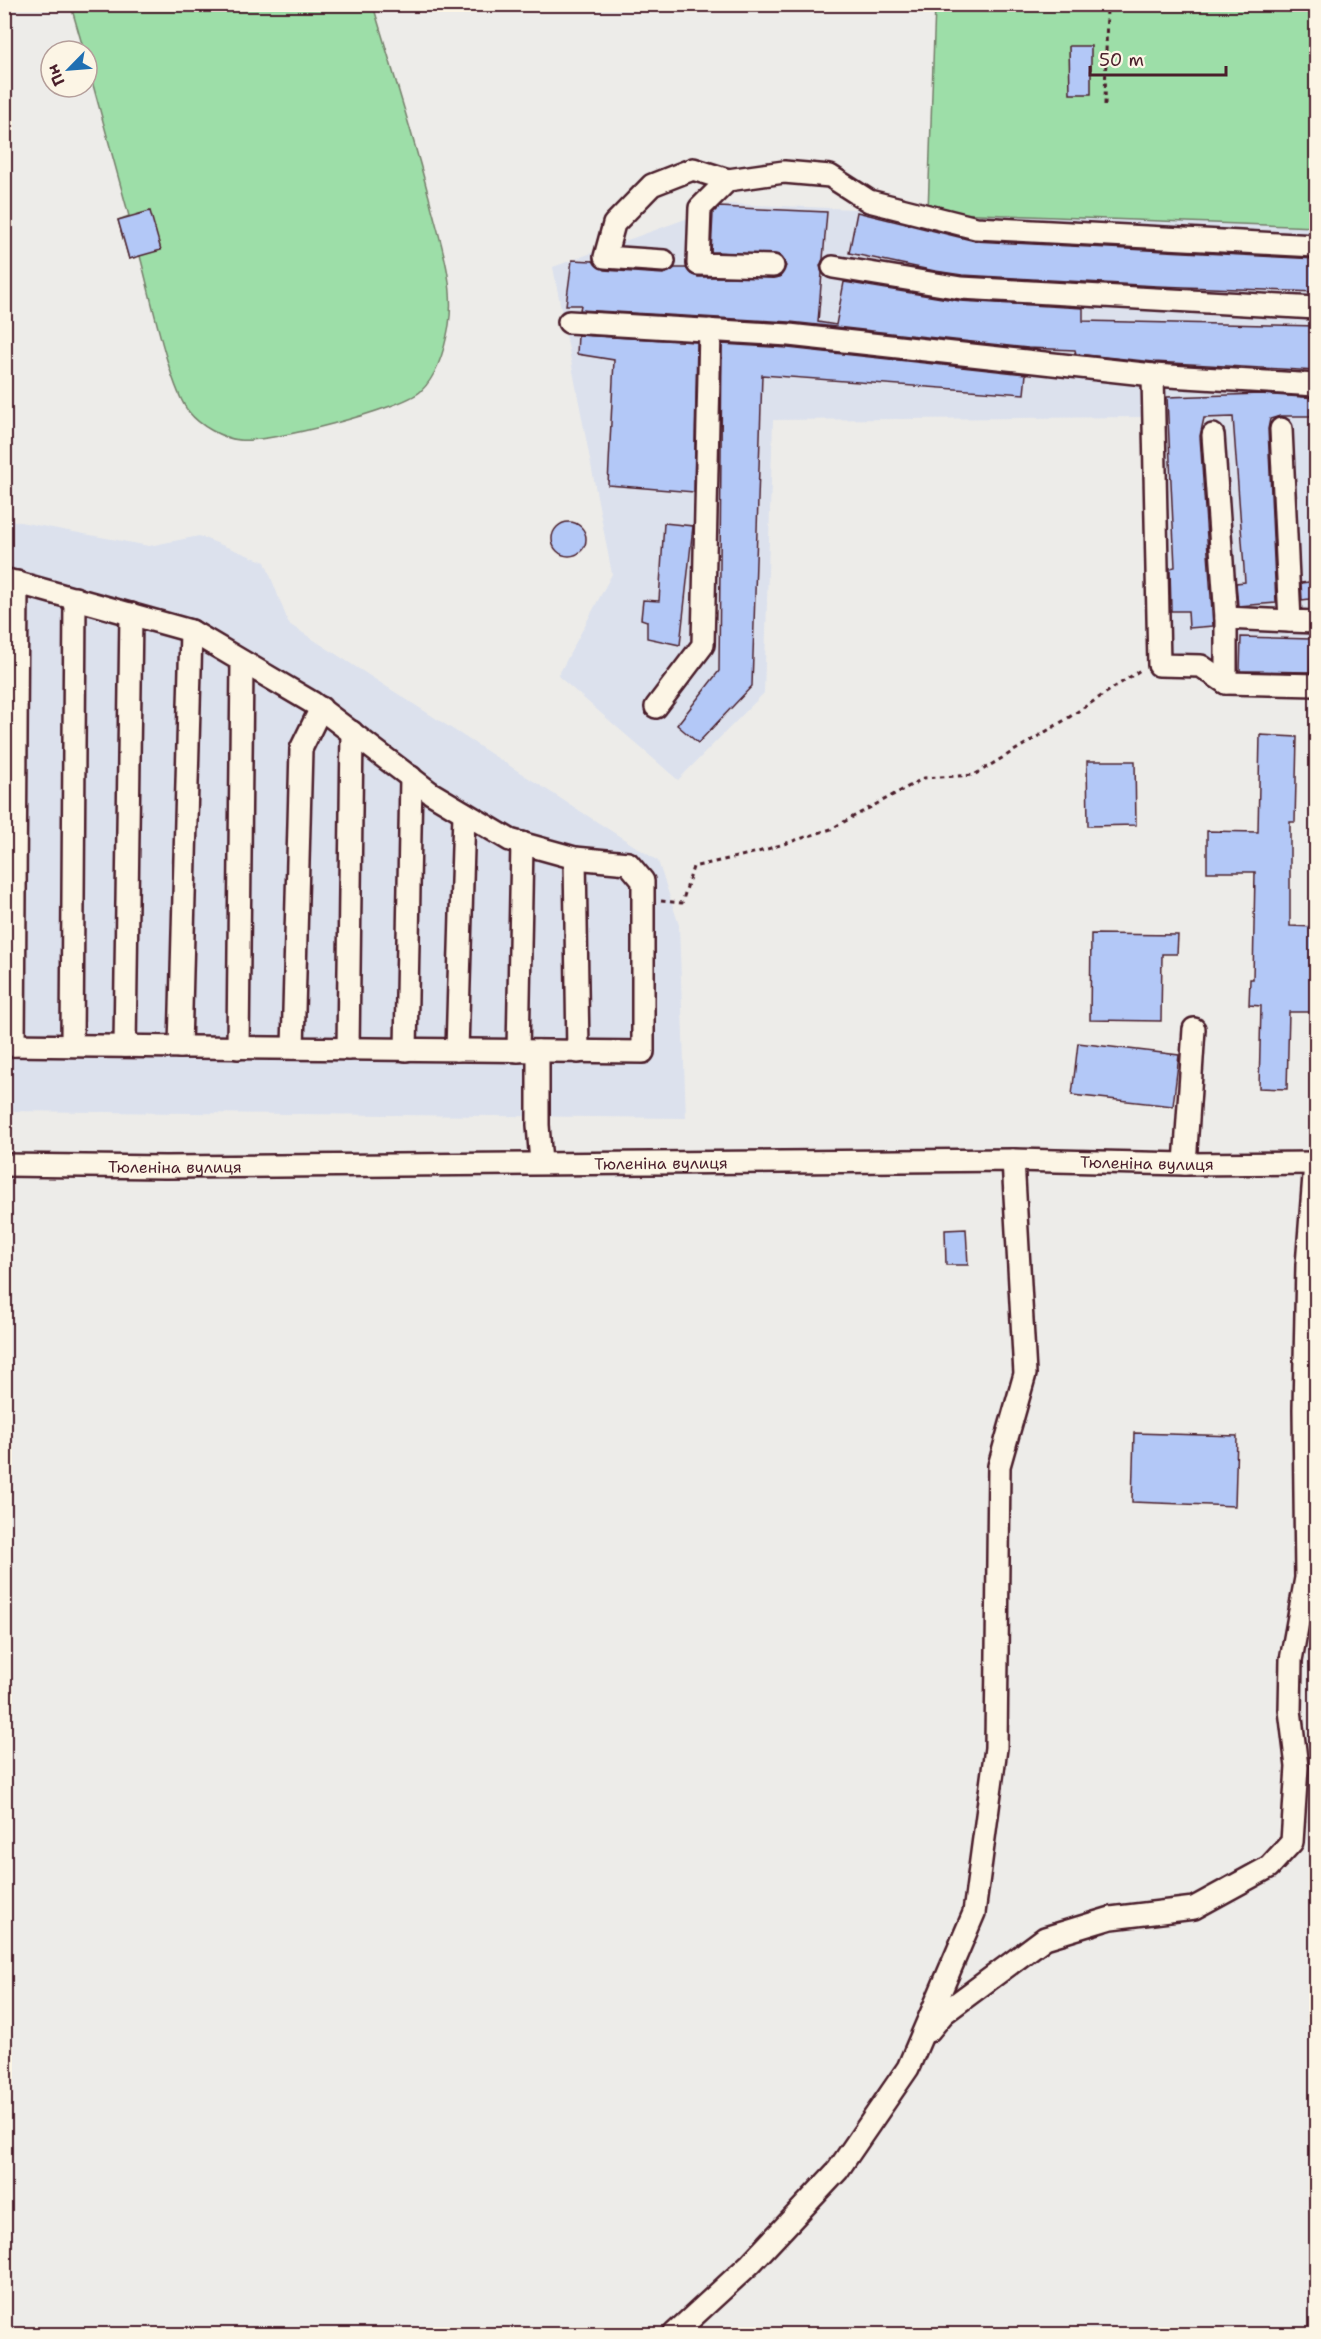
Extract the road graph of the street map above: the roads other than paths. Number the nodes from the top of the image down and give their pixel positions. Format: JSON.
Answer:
{"nodes":[{"id":1,"x":728,"y":180,"type":"junction"},
{"id":2,"x":1317,"y":246,"type":"edge"},
{"id":3,"x":664,"y":261,"type":"dead end"},
{"id":4,"x":773,"y":266,"type":"dead end"},
{"id":5,"x":833,"y":267,"type":"dead end"},
{"id":6,"x":1317,"y":308,"type":"edge"},
{"id":7,"x":569,"y":322,"type":"dead end"},
{"id":8,"x":710,"y":330,"type":"junction"},
{"id":9,"x":1153,"y":375,"type":"junction"},
{"id":10,"x":1317,"y":385,"type":"edge"},
{"id":11,"x":1281,"y":429,"type":"dead end"},
{"id":12,"x":1213,"y":435,"type":"dead end"},
{"id":13,"x":11,"y":580,"type":"edge"},
{"id":14,"x":75,"y":598,"type":"junction"},
{"id":15,"x":131,"y":614,"type":"junction"},
{"id":16,"x":1226,"y":618,"type":"junction"},
{"id":17,"x":1290,"y":621,"type":"junction"},
{"id":18,"x":1317,"y":622,"type":"edge"},
{"id":19,"x":191,"y":631,"type":"junction"},
{"id":20,"x":242,"y":662,"type":"junction"},
{"id":21,"x":1226,"y":683,"type":"junction"},
{"id":22,"x":1317,"y":685,"type":"edge"},
{"id":23,"x":656,"y":707,"type":"dead end"},
{"id":24,"x":321,"y":708,"type":"junction"},
{"id":25,"x":352,"y":732,"type":"junction"},
{"id":26,"x":411,"y":777,"type":"junction"},
{"id":27,"x":464,"y":813,"type":"junction"},
{"id":28,"x":522,"y":843,"type":"junction"},
{"id":29,"x":575,"y":858,"type":"junction"},
{"id":30,"x":1194,"y":1029,"type":"dead end"},
{"id":31,"x":9,"y":1045,"type":"edge"},
{"id":32,"x":72,"y":1045,"type":"junction"},
{"id":33,"x":125,"y":1046,"type":"junction"},
{"id":34,"x":180,"y":1047,"type":"junction"},
{"id":35,"x":238,"y":1048,"type":"junction"},
{"id":36,"x":292,"y":1048,"type":"junction"},
{"id":37,"x":348,"y":1049,"type":"junction"},
{"id":38,"x":406,"y":1050,"type":"junction"},
{"id":39,"x":457,"y":1050,"type":"junction"},
{"id":40,"x":528,"y":1051,"type":"junction"},
{"id":41,"x":578,"y":1052,"type":"junction"},
{"id":42,"x":1013,"y":1160,"type":"junction"},
{"id":43,"x":541,"y":1163,"type":"junction"},
{"id":44,"x":1316,"y":1163,"type":"edge"},
{"id":45,"x":1185,"y":1164,"type":"junction"},
{"id":46,"x":4,"y":1165,"type":"edge"},
{"id":47,"x":919,"y":2043,"type":"junction"},
{"id":48,"x":674,"y":2334,"type":"edge"}],
"edges":[{"from":1,"to":2,"type":"street"},
{"from":1,"to":3,"type":"street"},
{"from":1,"to":4,"type":"street"},
{"from":5,"to":6,"type":"street"},
{"from":7,"to":8,"type":"street"},
{"from":8,"to":9,"type":"street"},
{"from":8,"to":23,"type":"street"},
{"from":9,"to":10,"type":"street"},
{"from":9,"to":21,"type":"street"},
{"from":11,"to":17,"type":"street"},
{"from":12,"to":16,"type":"street"},
{"from":13,"to":14,"type":"street"},
{"from":13,"to":31,"type":"street"},
{"from":14,"to":15,"type":"street"},
{"from":14,"to":32,"type":"street"},
{"from":15,"to":19,"type":"street"},
{"from":15,"to":33,"type":"street"},
{"from":16,"to":17,"type":"street"},
{"from":16,"to":21,"type":"street"},
{"from":17,"to":18,"type":"street"},
{"from":19,"to":20,"type":"street"},
{"from":19,"to":34,"type":"street"},
{"from":20,"to":24,"type":"street"},
{"from":20,"to":35,"type":"street"},
{"from":21,"to":22,"type":"street"},
{"from":24,"to":25,"type":"street"},
{"from":24,"to":36,"type":"street"},
{"from":25,"to":26,"type":"street"},
{"from":25,"to":37,"type":"street"},
{"from":26,"to":27,"type":"street"},
{"from":26,"to":38,"type":"street"},
{"from":27,"to":28,"type":"street"},
{"from":27,"to":39,"type":"street"},
{"from":28,"to":29,"type":"street"},
{"from":28,"to":40,"type":"street"},
{"from":29,"to":41,"type":"street"},
{"from":29,"to":41,"type":"street"},
{"from":30,"to":45,"type":"street"},
{"from":31,"to":32,"type":"street"},
{"from":32,"to":33,"type":"street"},
{"from":33,"to":34,"type":"street"},
{"from":34,"to":35,"type":"street"},
{"from":35,"to":36,"type":"street"},
{"from":36,"to":37,"type":"street"},
{"from":37,"to":38,"type":"street"},
{"from":38,"to":39,"type":"street"},
{"from":39,"to":40,"type":"street"},
{"from":40,"to":41,"type":"street"},
{"from":40,"to":43,"type":"street"},
{"from":42,"to":43,"type":"street","name":"Тюленіна вулиця"},
{"from":42,"to":45,"type":"street","name":"Тюленіна вулиця"},
{"from":42,"to":47,"type":"street"},
{"from":43,"to":46,"type":"street","name":"Тюленіна вулиця"},
{"from":44,"to":45,"type":"street","name":"Тюленіна вулиця"},
{"from":44,"to":47,"type":"street"},
{"from":47,"to":48,"type":"street"}]}
